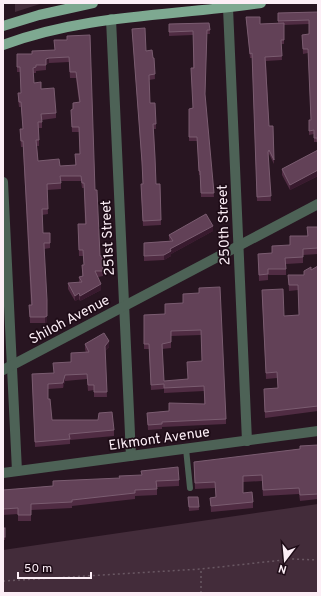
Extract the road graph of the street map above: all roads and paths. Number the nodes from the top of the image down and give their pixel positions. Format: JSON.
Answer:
{"nodes":[{"id":1,"x":93,"y":3,"type":"edge"},
{"id":2,"x":261,"y":3,"type":"edge"},
{"id":3,"x":228,"y":8,"type":"junction"},
{"id":4,"x":111,"y":19,"type":"junction"},
{"id":5,"x":3,"y":26,"type":"edge"},
{"id":6,"x":3,"y":45,"type":"edge"},
{"id":7,"x":3,"y":182,"type":"edge"},
{"id":8,"x":318,"y":204,"type":"edge"},
{"id":9,"x":238,"y":246,"type":"junction"},
{"id":10,"x":125,"y":304,"type":"junction"},
{"id":11,"x":8,"y":367,"type":"edge"},
{"id":12,"x":318,"y":431,"type":"edge"},
{"id":13,"x":247,"y":441,"type":"junction"},
{"id":14,"x":186,"y":449,"type":"junction"},
{"id":15,"x":132,"y":456,"type":"junction"},
{"id":16,"x":17,"y":471,"type":"junction"},
{"id":17,"x":3,"y":473,"type":"edge"},
{"id":18,"x":190,"y":488,"type":"dead end"},
{"id":19,"x":318,"y":560,"type":"edge"},
{"id":20,"x":201,"y":569,"type":"junction"},
{"id":21,"x":3,"y":581,"type":"edge"},
{"id":22,"x":201,"y":593,"type":"edge"}],
"edges":[{"from":1,"to":5,"type":"main road"},
{"from":2,"to":3,"type":"main road"},
{"from":3,"to":4,"type":"main road"},
{"from":3,"to":9,"type":"street","name":"250th Street"},
{"from":4,"to":6,"type":"main road"},
{"from":4,"to":10,"type":"street","name":"251st Street"},
{"from":7,"to":11,"type":"street"},
{"from":8,"to":9,"type":"street","name":"Shiloh Avenue"},
{"from":9,"to":10,"type":"street","name":"Shiloh Avenue"},
{"from":9,"to":13,"type":"street","name":"250th Street"},
{"from":10,"to":11,"type":"street","name":"Shiloh Avenue"},
{"from":10,"to":15,"type":"street","name":"251st Street"},
{"from":11,"to":16,"type":"street"},
{"from":12,"to":13,"type":"street","name":"Elkmont Avenue"},
{"from":13,"to":14,"type":"street","name":"Elkmont Avenue"},
{"from":14,"to":15,"type":"street","name":"Elkmont Avenue"},
{"from":14,"to":18,"type":"lane"},
{"from":15,"to":16,"type":"street","name":"Elkmont Avenue"},
{"from":16,"to":17,"type":"street","name":"Elkmont Avenue"},
{"from":19,"to":20,"type":"path"},
{"from":20,"to":21,"type":"path"},
{"from":20,"to":22,"type":"path"}]}
